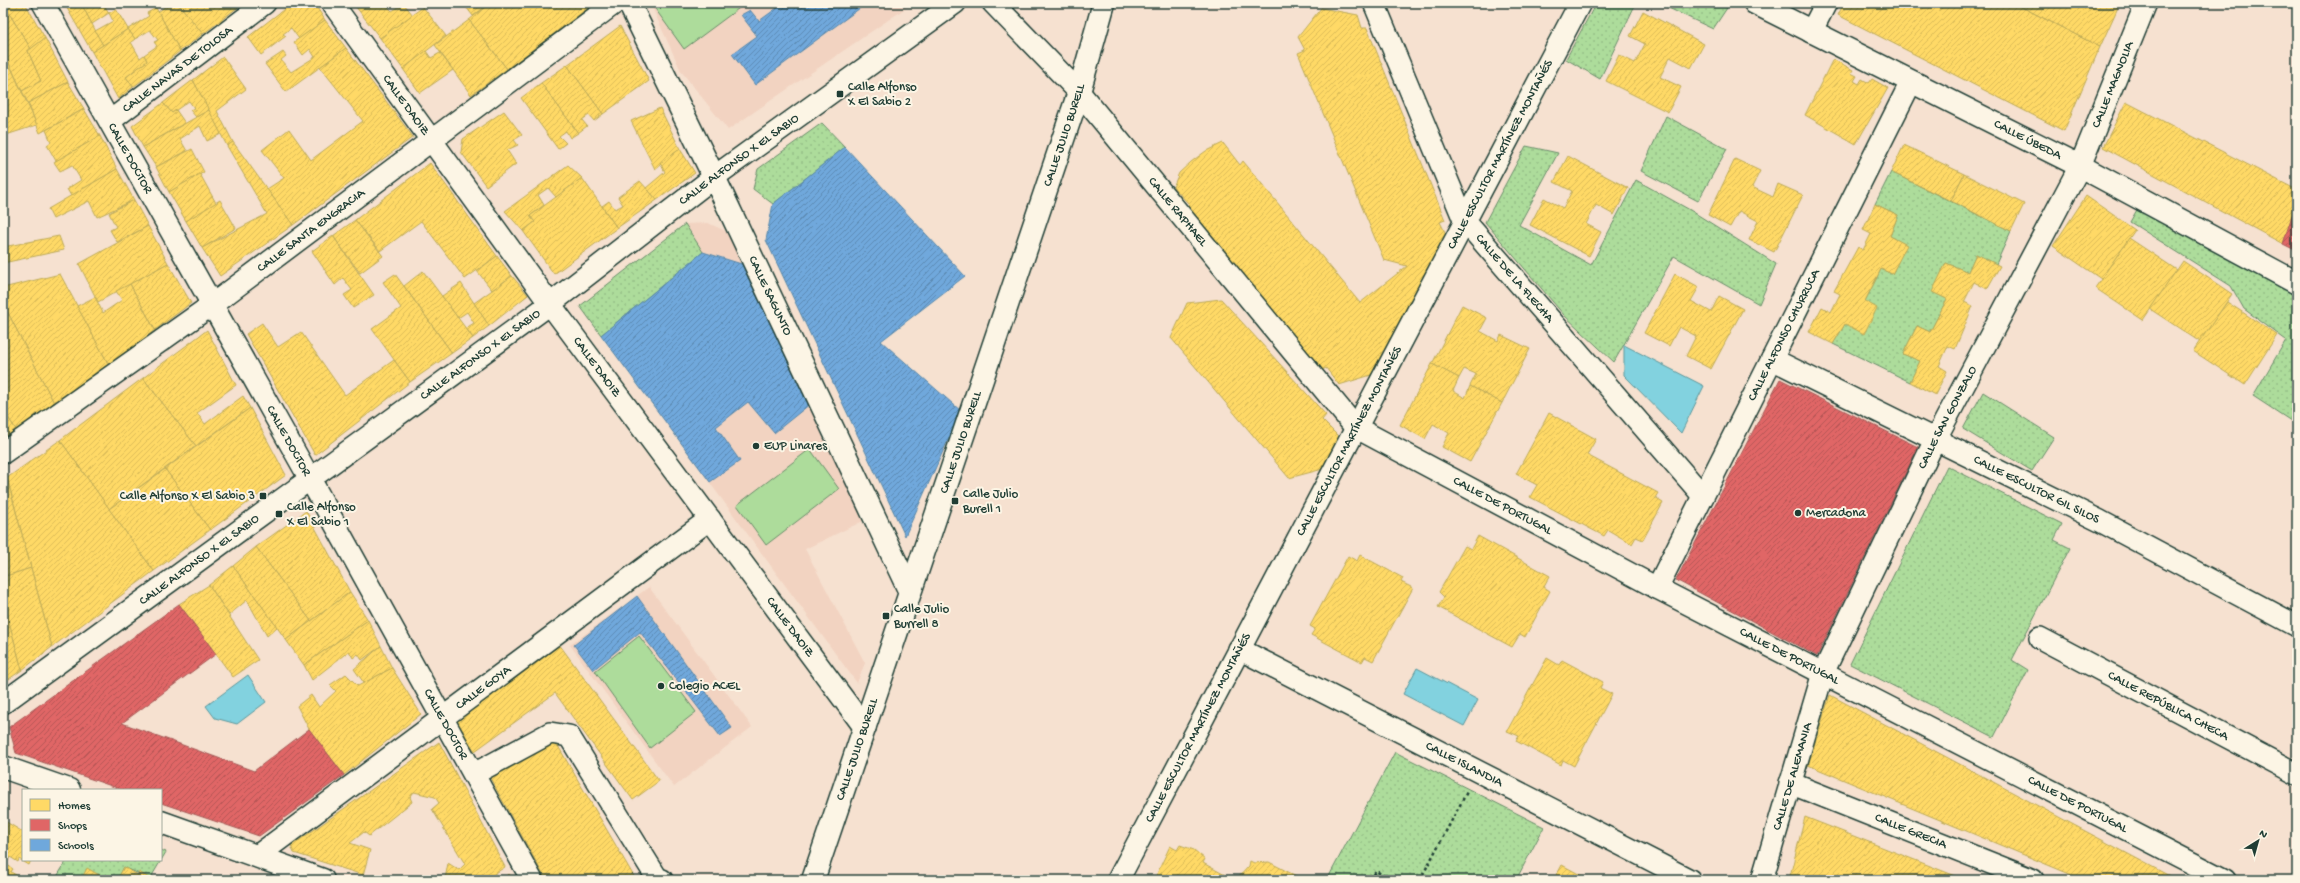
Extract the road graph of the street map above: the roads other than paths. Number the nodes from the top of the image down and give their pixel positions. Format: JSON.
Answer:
{"nodes":[{"id":1,"x":43,"y":3,"type":"edge"},
{"id":2,"x":265,"y":3,"type":"edge"},
{"id":3,"x":332,"y":3,"type":"edge"},
{"id":4,"x":615,"y":3,"type":"edge"},
{"id":5,"x":629,"y":3,"type":"edge"},
{"id":6,"x":955,"y":3,"type":"edge"},
{"id":7,"x":993,"y":3,"type":"edge"},
{"id":8,"x":1104,"y":3,"type":"edge"},
{"id":9,"x":1374,"y":3,"type":"edge"},
{"id":10,"x":1580,"y":3,"type":"edge"},
{"id":11,"x":1755,"y":3,"type":"edge"},
{"id":12,"x":1826,"y":3,"type":"edge"},
{"id":13,"x":2146,"y":3,"type":"edge"},
{"id":14,"x":1811,"y":32,"type":"junction"},
{"id":15,"x":1911,"y":82,"type":"junction"},
{"id":16,"x":1079,"y":92,"type":"junction"},
{"id":17,"x":110,"y":121,"type":"junction"},
{"id":18,"x":431,"y":140,"type":"junction"},
{"id":19,"x":2080,"y":166,"type":"junction"},
{"id":20,"x":714,"y":177,"type":"junction"},
{"id":21,"x":1464,"y":220,"type":"junction"},
{"id":22,"x":2297,"y":283,"type":"edge"},
{"id":23,"x":213,"y":304,"type":"junction"},
{"id":24,"x":550,"y":304,"type":"junction"},
{"id":25,"x":1772,"y":359,"type":"junction"},
{"id":26,"x":1355,"y":427,"type":"junction"},
{"id":27,"x":1935,"y":440,"type":"junction"},
{"id":28,"x":3,"y":453,"type":"edge"},
{"id":29,"x":310,"y":479,"type":"junction"},
{"id":30,"x":1703,"y":496,"type":"junction"},
{"id":31,"x":710,"y":519,"type":"junction"},
{"id":32,"x":1656,"y":588,"type":"junction"},
{"id":33,"x":909,"y":590,"type":"junction"},
{"id":34,"x":2297,"y":626,"type":"edge"},
{"id":35,"x":2040,"y":638,"type":"dead end"},
{"id":36,"x":1240,"y":648,"type":"junction"},
{"id":37,"x":1824,"y":673,"type":"junction"},
{"id":38,"x":3,"y":702,"type":"edge"},
{"id":39,"x":443,"y":716,"type":"junction"},
{"id":40,"x":865,"y":728,"type":"junction"},
{"id":41,"x":3,"y":767,"type":"edge"},
{"id":42,"x":474,"y":774,"type":"junction"},
{"id":43,"x":2297,"y":774,"type":"edge"},
{"id":44,"x":1790,"y":783,"type":"junction"},
{"id":45,"x":66,"y":789,"type":"edge"},
{"id":46,"x":162,"y":822,"type":"edge"},
{"id":47,"x":257,"y":856,"type":"junction"},
{"id":48,"x":323,"y":880,"type":"edge"},
{"id":49,"x":532,"y":880,"type":"edge"},
{"id":50,"x":662,"y":880,"type":"edge"},
{"id":51,"x":813,"y":880,"type":"edge"},
{"id":52,"x":1118,"y":880,"type":"edge"},
{"id":53,"x":1690,"y":880,"type":"edge"},
{"id":54,"x":1762,"y":880,"type":"edge"},
{"id":55,"x":2032,"y":880,"type":"edge"},
{"id":56,"x":2225,"y":880,"type":"edge"}],
"edges":[{"from":1,"to":17,"type":"street","name":"CALLE DOCTOR"},
{"from":2,"to":17,"type":"street","name":"CALLE NAVAS DE TOLOSA"},
{"from":3,"to":18,"type":"street","name":"CALLE DAOIZ"},
{"from":4,"to":18,"type":"street","name":"CALLE SANTA ENGRACIA"},
{"from":5,"to":20,"type":"street","name":"CALLE SAGUNTO"},
{"from":6,"to":20,"type":"street","name":"CALLE ALFONSO X EL SABIO"},
{"from":7,"to":16,"type":"street","name":"CALLE RAPHAEL"},
{"from":8,"to":16,"type":"street","name":"CALLE JULIO BURELL"},
{"from":9,"to":21,"type":"street","name":"CALLE DE LA FLECHA"},
{"from":10,"to":21,"type":"street","name":"CALLE ESCULTOR MARTÍNEZ MONTAÑÉS"},
{"from":11,"to":14,"type":"street","name":"CALLE ÚBEDA"},
{"from":12,"to":14,"type":"street"},
{"from":13,"to":19,"type":"street","name":"CALLE MAGNOLIA"},
{"from":14,"to":15,"type":"street","name":"CALLE ÚBEDA"},
{"from":15,"to":19,"type":"street","name":"CALLE ÚBEDA"},
{"from":15,"to":25,"type":"street","name":"CALLE ALFONSO CHURRUCA"},
{"from":16,"to":26,"type":"street","name":"CALLE RAPHAEL"},
{"from":16,"to":33,"type":"street","name":"CALLE JULIO BURELL"},
{"from":17,"to":23,"type":"street","name":"CALLE DOCTOR"},
{"from":18,"to":23,"type":"street","name":"CALLE SANTA ENGRACIA"},
{"from":18,"to":24,"type":"street","name":"CALLE DAOIZ"},
{"from":19,"to":22,"type":"street","name":"CALLE ÚBEDA"},
{"from":19,"to":27,"type":"street","name":"CALLE SAN GONZALO"},
{"from":20,"to":24,"type":"street","name":"CALLE ALFONSO X EL SABIO"},
{"from":20,"to":33,"type":"street","name":"CALLE SAGUNTO"},
{"from":21,"to":26,"type":"street","name":"CALLE ESCULTOR MARTÍNEZ MONTAÑÉS"},
{"from":21,"to":30,"type":"street","name":"CALLE DE LA FLECHA"},
{"from":23,"to":28,"type":"street","name":"CALLE SANTA ENGRACIA"},
{"from":23,"to":29,"type":"street","name":"CALLE DOCTOR"},
{"from":24,"to":29,"type":"street","name":"CALLE ALFONSO X EL SABIO"},
{"from":24,"to":31,"type":"street","name":"CALLE DAOIZ"},
{"from":25,"to":27,"type":"street","name":"CALLE ESCULTOR GIL SILOS"},
{"from":25,"to":30,"type":"street","name":"CALLE ALFONSO CHURRUCA"},
{"from":26,"to":32,"type":"street","name":"CALLE DE PORTUGAL"},
{"from":26,"to":36,"type":"street","name":"CALLE ESCULTOR MARTÍNEZ MONTAÑÉS"},
{"from":27,"to":34,"type":"street","name":"CALLE ESCULTOR GIL SILOS"},
{"from":27,"to":37,"type":"street","name":"CALLE SAN GONZALO"},
{"from":29,"to":38,"type":"street","name":"CALLE ALFONSO X EL SABIO"},
{"from":29,"to":39,"type":"street","name":"CALLE DOCTOR"},
{"from":30,"to":32,"type":"street","name":"CALLE ALFONSO CHURRUCA"},
{"from":31,"to":39,"type":"street","name":"CALLE GOYA"},
{"from":31,"to":40,"type":"street","name":"CALLE DAOIZ"},
{"from":32,"to":37,"type":"street","name":"CALLE DE PORTUGAL"},
{"from":33,"to":40,"type":"street","name":"CALLE JULIO BURELL"},
{"from":35,"to":43,"type":"street","name":"CALLE REPÚBLICA CHECA"},
{"from":36,"to":52,"type":"street","name":"CALLE ESCULTOR MARTÍNEZ MONTAÑÉS"},
{"from":36,"to":53,"type":"street","name":"CALLE ISLANDIA"},
{"from":37,"to":44,"type":"street","name":"CALLE DE ALEMANIA"},
{"from":37,"to":56,"type":"street","name":"CALLE DE PORTUGAL"},
{"from":39,"to":42,"type":"street","name":"CALLE DOCTOR"},
{"from":39,"to":47,"type":"street","name":"CALLE GOYA"},
{"from":40,"to":51,"type":"street","name":"CALLE JULIO BURELL"},
{"from":41,"to":45,"type":"street"},
{"from":42,"to":49,"type":"street","name":"CALLE DOCTOR"},
{"from":42,"to":50,"type":"street"},
{"from":44,"to":54,"type":"street","name":"CALLE DE ALEMANIA"},
{"from":44,"to":55,"type":"street","name":"CALLE GRECIA"},
{"from":46,"to":47,"type":"street"},
{"from":47,"to":48,"type":"street"}]}
